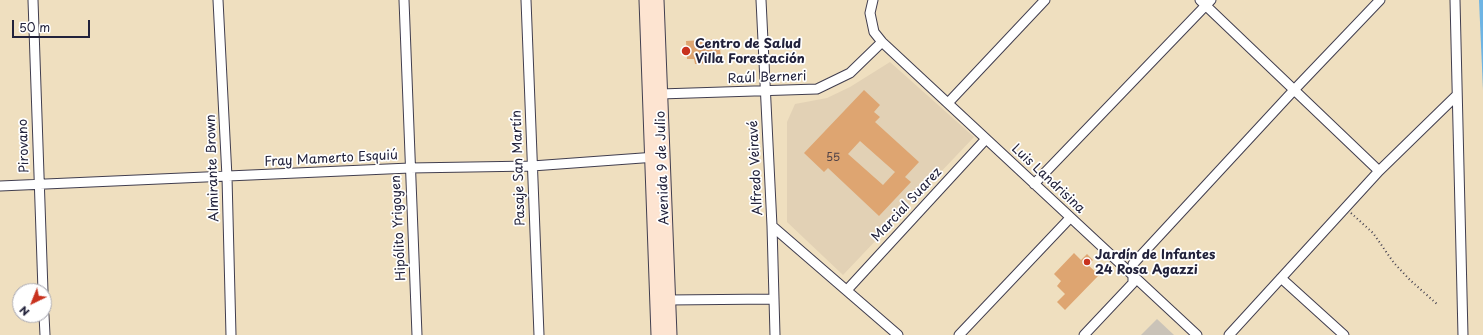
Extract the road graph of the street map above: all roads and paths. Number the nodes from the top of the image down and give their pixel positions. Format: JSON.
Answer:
{"nodes":[{"id":1,"x":32,"y":0,"type":"edge"},
{"id":2,"x":218,"y":0,"type":"edge"},
{"id":3,"x":404,"y":0,"type":"edge"},
{"id":4,"x":526,"y":0,"type":"edge"},
{"id":5,"x":646,"y":0,"type":"edge"},
{"id":6,"x":657,"y":0,"type":"edge"},
{"id":7,"x":761,"y":0,"type":"edge"},
{"id":8,"x":873,"y":0,"type":"edge"},
{"id":9,"x":1045,"y":0,"type":"edge"},
{"id":10,"x":1380,"y":0,"type":"edge"},
{"id":11,"x":1455,"y":0,"type":"edge"},
{"id":12,"x":1205,"y":2,"type":"edge"},
{"id":13,"x":882,"y":42,"type":"junction"},
{"id":14,"x":1294,"y":90,"type":"junction"},
{"id":15,"x":765,"y":91,"type":"junction"},
{"id":16,"x":660,"y":94,"type":"junction"},
{"id":17,"x":1457,"y":95,"type":"junction"},
{"id":18,"x":948,"y":104,"type":"junction"},
{"id":19,"x":986,"y":139,"type":"junction"},
{"id":20,"x":657,"y":157,"type":"junction"},
{"id":21,"x":532,"y":166,"type":"junction"},
{"id":22,"x":410,"y":168,"type":"junction"},
{"id":23,"x":1379,"y":171,"type":"junction"},
{"id":24,"x":227,"y":177,"type":"junction"},
{"id":25,"x":1034,"y":184,"type":"junction"},
{"id":26,"x":39,"y":185,"type":"junction"},
{"id":27,"x":0,"y":186,"type":"edge"},
{"id":28,"x":1346,"y":208,"type":"junction"},
{"id":29,"x":1070,"y":218,"type":"junction"},
{"id":30,"x":772,"y":226,"type":"junction"},
{"id":31,"x":1133,"y":276,"type":"junction"},
{"id":32,"x":1281,"y":278,"type":"junction"},
{"id":33,"x":43,"y":283,"type":"edge"},
{"id":34,"x":847,"y":290,"type":"junction"},
{"id":35,"x":774,"y":299,"type":"junction"},
{"id":36,"x":668,"y":300,"type":"junction"},
{"id":37,"x":1437,"y":304,"type":"dead end"},
{"id":38,"x":44,"y":323,"type":"edge"},
{"id":39,"x":45,"y":335,"type":"edge"},
{"id":40,"x":231,"y":335,"type":"edge"},
{"id":41,"x":418,"y":335,"type":"edge"},
{"id":42,"x":539,"y":335,"type":"edge"},
{"id":43,"x":658,"y":335,"type":"edge"},
{"id":44,"x":670,"y":335,"type":"edge"},
{"id":45,"x":775,"y":335,"type":"edge"},
{"id":46,"x":898,"y":335,"type":"edge"},
{"id":47,"x":959,"y":335,"type":"edge"},
{"id":48,"x":1084,"y":335,"type":"edge"},
{"id":49,"x":1196,"y":335,"type":"edge"},
{"id":50,"x":1229,"y":335,"type":"edge"},
{"id":51,"x":1344,"y":335,"type":"edge"},
{"id":52,"x":1463,"y":335,"type":"edge"}],
"edges":[{"from":1,"to":26,"type":"street","name":"Pirovano"},
{"from":2,"to":24,"type":"street","name":"Almirante Brown"},
{"from":3,"to":22,"type":"street","name":"Hipólito Yrigoyen"},
{"from":4,"to":21,"type":"street","name":"Pasaje San Martín"},
{"from":5,"to":20,"type":"main road","name":"Avenida 9 de Julio"},
{"from":6,"to":16,"type":"main road","name":"Avenida 9 de Julio"},
{"from":7,"to":15,"type":"street","name":"Alfredo Veiravé"},
{"from":8,"to":13,"type":"street","name":"Luis Landrisina"},
{"from":9,"to":18,"type":"street"},
{"from":10,"to":14,"type":"street"},
{"from":11,"to":17,"type":"street"},
{"from":12,"to":14,"type":"street"},
{"from":12,"to":25,"type":"street"},
{"from":13,"to":15,"type":"street","name":"Raúl Berneri"},
{"from":13,"to":18,"type":"street","name":"Luis Landrisina"},
{"from":14,"to":23,"type":"street"},
{"from":14,"to":31,"type":"street"},
{"from":15,"to":16,"type":"street","name":"Raúl Berneri"},
{"from":15,"to":30,"type":"street","name":"Alfredo Veiravé"},
{"from":16,"to":20,"type":"main road","name":"Avenida 9 de Julio"},
{"from":17,"to":23,"type":"street"},
{"from":17,"to":52,"type":"street"},
{"from":18,"to":19,"type":"street","name":"Luis Landrisina"},
{"from":19,"to":25,"type":"street","name":"Luis Landrisina"},
{"from":19,"to":34,"type":"street","name":"Marcial Suarez"},
{"from":20,"to":21,"type":"street","name":"Fray Mamerto Esquiú"},
{"from":20,"to":36,"type":"main road","name":"Avenida 9 de Julio"},
{"from":20,"to":43,"type":"main road","name":"Avenida 9 de Julio"},
{"from":21,"to":22,"type":"street","name":"Fray Mamerto Esquiú"},
{"from":21,"to":42,"type":"street","name":"Pasaje San Martín"},
{"from":22,"to":24,"type":"street","name":"Fray Mamerto Esquiú"},
{"from":22,"to":41,"type":"street","name":"Hipólito Yrigoyen"},
{"from":23,"to":28,"type":"street"},
{"from":24,"to":26,"type":"street","name":"Fray Mamerto Esquiú"},
{"from":24,"to":40,"type":"street","name":"Almirante Brown"},
{"from":25,"to":29,"type":"street","name":"Luis Landrisina"},
{"from":26,"to":27,"type":"street","name":"Fray Mamerto Esquiú"},
{"from":26,"to":33,"type":"street","name":"Pirovano"},
{"from":28,"to":32,"type":"street"},
{"from":28,"to":37,"type":"path"},
{"from":29,"to":31,"type":"street","name":"Luis Landrisina"},
{"from":29,"to":47,"type":"street"},
{"from":30,"to":34,"type":"street"},
{"from":30,"to":35,"type":"street","name":"Alfredo Veiravé"},
{"from":31,"to":48,"type":"street"},
{"from":31,"to":49,"type":"street","name":"Luis Landrisina"},
{"from":32,"to":50,"type":"street"},
{"from":32,"to":51,"type":"street"},
{"from":34,"to":46,"type":"street"},
{"from":35,"to":36,"type":"street"},
{"from":35,"to":45,"type":"street","name":"Alfredo Veiravé"},
{"from":36,"to":44,"type":"main road","name":"Avenida 9 de Julio"},
{"from":38,"to":39,"type":"street"}]}
